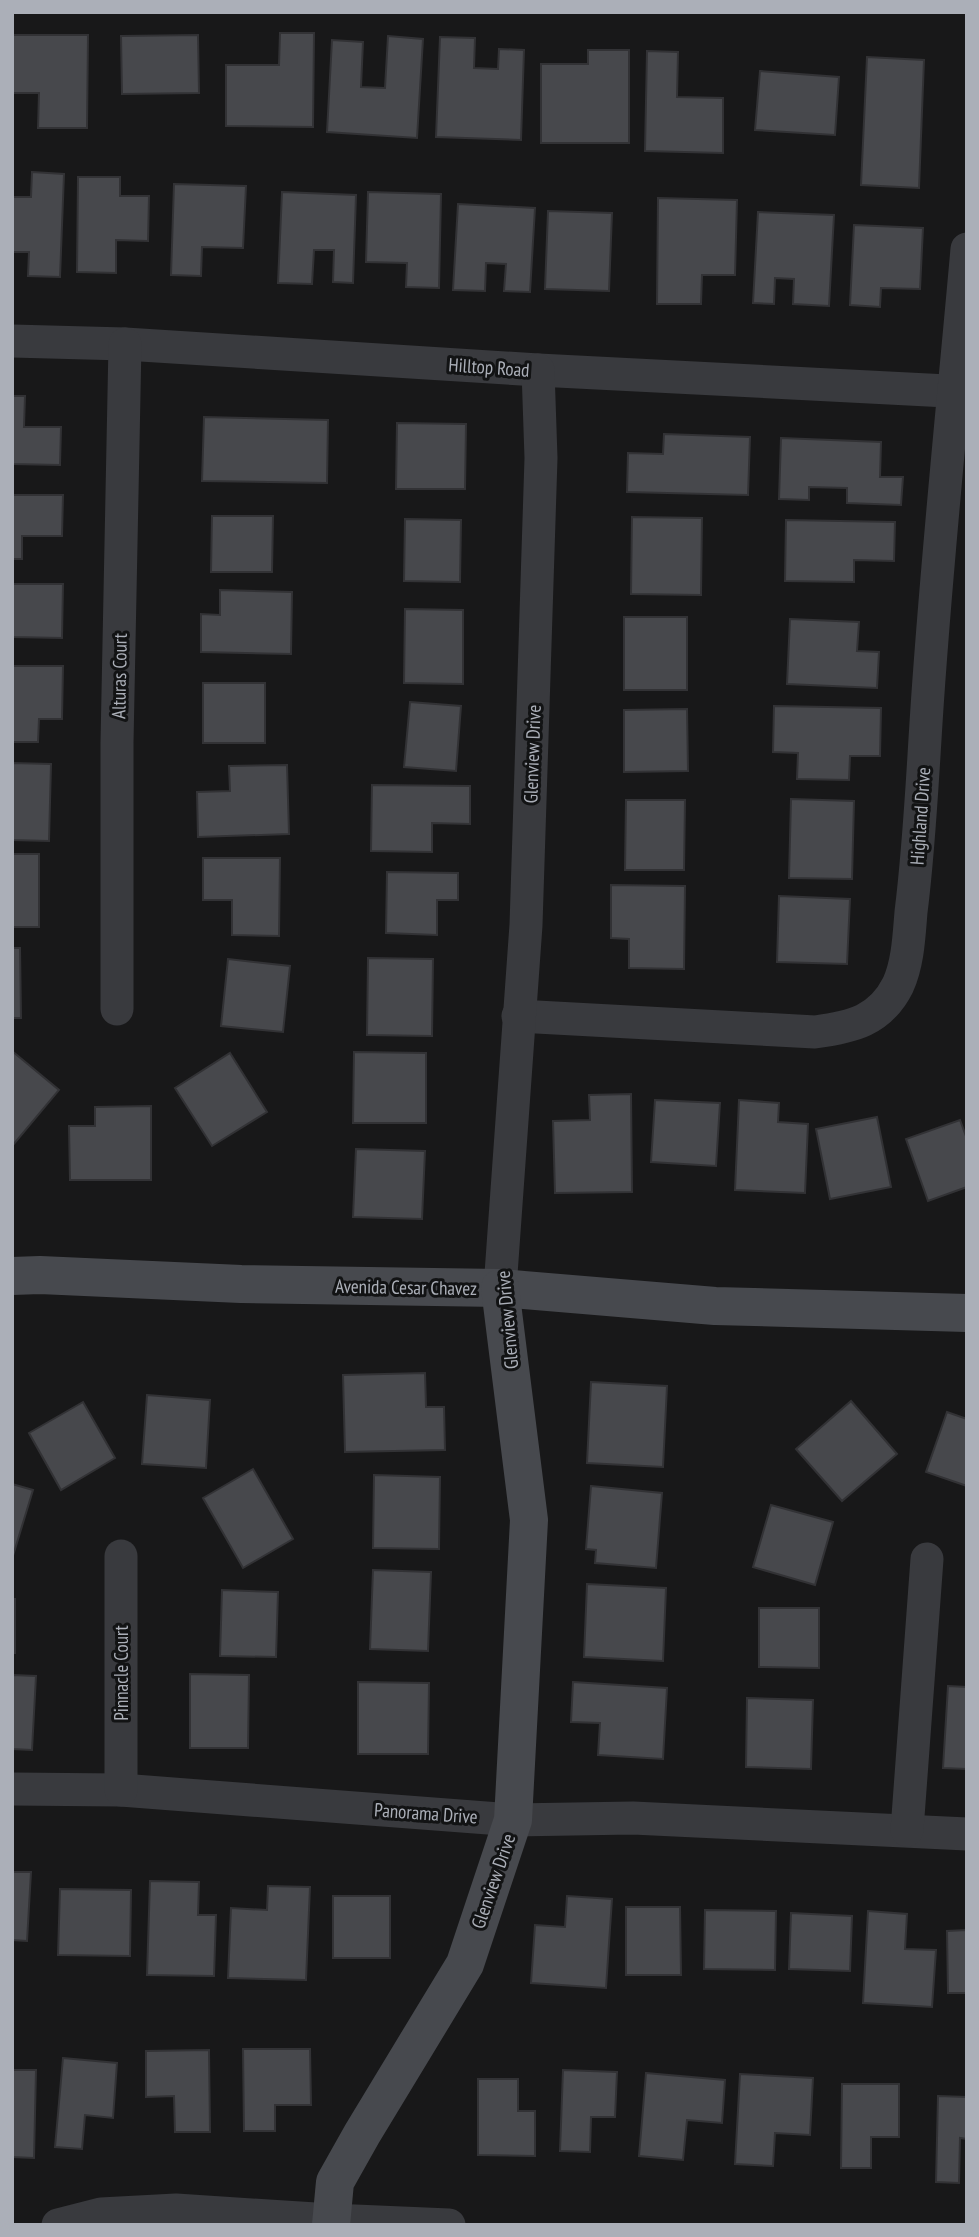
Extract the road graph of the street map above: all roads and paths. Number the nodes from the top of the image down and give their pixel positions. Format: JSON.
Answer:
{"nodes":[{"id":1,"x":967,"y":249,"type":"edge"},
{"id":2,"x":12,"y":341,"type":"edge"},
{"id":3,"x":125,"y":344,"type":"junction"},
{"id":4,"x":538,"y":370,"type":"junction"},
{"id":5,"x":960,"y":392,"type":"edge"},
{"id":6,"x":117,"y":1009,"type":"dead end"},
{"id":7,"x":519,"y":1016,"type":"junction"},
{"id":8,"x":12,"y":1276,"type":"edge"},
{"id":9,"x":500,"y":1288,"type":"junction"},
{"id":10,"x":967,"y":1313,"type":"edge"},
{"id":11,"x":121,"y":1556,"type":"dead end"},
{"id":12,"x":927,"y":1559,"type":"dead end"},
{"id":13,"x":12,"y":1789,"type":"edge"},
{"id":14,"x":121,"y":1790,"type":"junction"},
{"id":15,"x":513,"y":1820,"type":"junction"},
{"id":16,"x":907,"y":1830,"type":"junction"},
{"id":17,"x":967,"y":1833,"type":"edge"},
{"id":18,"x":331,"y":2223,"type":"edge"},
{"id":19,"x":58,"y":2225,"type":"edge"},
{"id":20,"x":449,"y":2225,"type":"edge"}],
"edges":[{"from":1,"to":5,"type":"street","name":"Highland Drive"},
{"from":2,"to":3,"type":"street","name":"Hilltop Road"},
{"from":3,"to":4,"type":"street","name":"Hilltop Road"},
{"from":3,"to":6,"type":"street","name":"Alturas Court"},
{"from":4,"to":5,"type":"street","name":"Hilltop Road"},
{"from":4,"to":7,"type":"street","name":"Glenview Drive"},
{"from":5,"to":7,"type":"street","name":"Highland Drive"},
{"from":7,"to":9,"type":"street","name":"Glenview Drive"},
{"from":8,"to":9,"type":"street","name":"Avenida Cesar Chavez"},
{"from":9,"to":10,"type":"street","name":"Avenida Cesar Chavez"},
{"from":9,"to":15,"type":"street","name":"Glenview Drive"},
{"from":11,"to":14,"type":"street","name":"Pinnacle Court"},
{"from":12,"to":16,"type":"street"},
{"from":13,"to":14,"type":"street","name":"Panorama Drive"},
{"from":14,"to":15,"type":"street","name":"Panorama Drive"},
{"from":15,"to":16,"type":"street","name":"Panorama Drive"},
{"from":15,"to":18,"type":"street","name":"Glenview Drive"},
{"from":16,"to":17,"type":"street","name":"Panorama Drive"},
{"from":18,"to":19,"type":"street"},
{"from":18,"to":20,"type":"street"}]}
